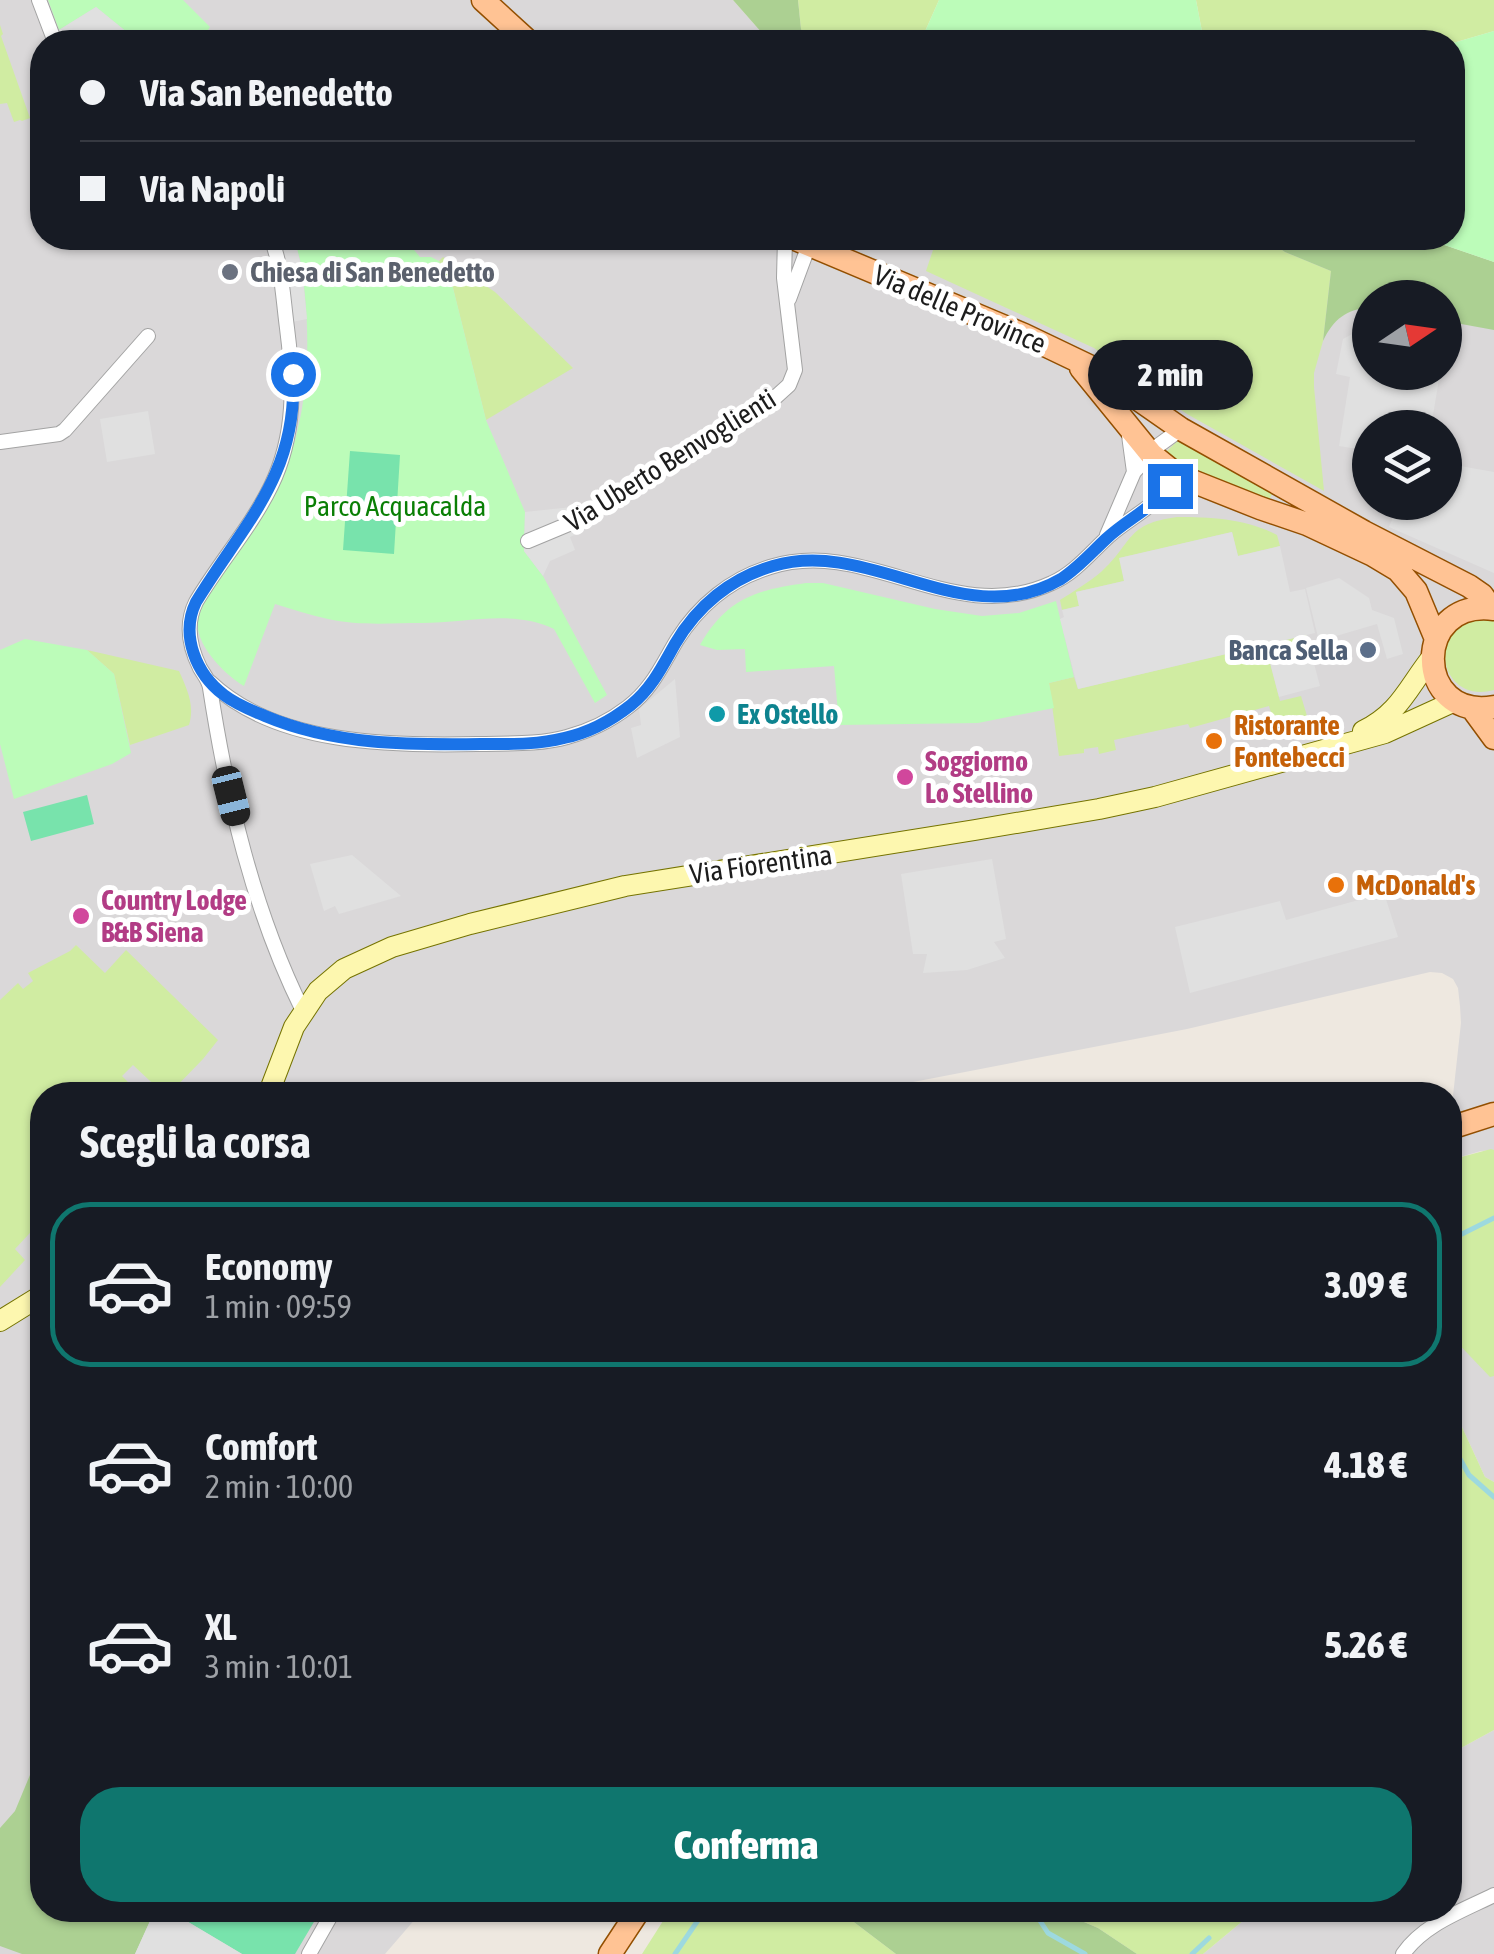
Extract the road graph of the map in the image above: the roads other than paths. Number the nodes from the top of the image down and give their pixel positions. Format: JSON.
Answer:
{"nodes":[{"id":1,"x":40,"y":0,"type":"edge"},
{"id":2,"x":483,"y":0,"type":"edge"},
{"id":3,"x":51,"y":30,"type":"edge"},
{"id":4,"x":517,"y":30,"type":"edge"},
{"id":5,"x":274,"y":250,"type":"edge"},
{"id":6,"x":785,"y":250,"type":"edge"},
{"id":7,"x":799,"y":250,"type":"edge"},
{"id":8,"x":823,"y":250,"type":"edge"},
{"id":9,"x":788,"y":304,"type":"junction"},
{"id":10,"x":148,"y":336,"type":"dead end"},
{"id":11,"x":1072,"y":357,"type":"junction"},
{"id":12,"x":1127,"y":426,"type":"junction"},
{"id":13,"x":1181,"y":430,"type":"junction"},
{"id":14,"x":0,"y":442,"type":"edge"},
{"id":15,"x":1150,"y":454,"type":"junction"},
{"id":16,"x":1134,"y":472,"type":"junction"},
{"id":17,"x":1177,"y":475,"type":"junction"},
{"id":18,"x":1105,"y":540,"type":"junction"},
{"id":19,"x":528,"y":542,"type":"dead end"},
{"id":20,"x":1492,"y":609,"type":"edge"},
{"id":21,"x":1434,"y":648,"type":"junction"},
{"id":22,"x":210,"y":682,"type":"junction"},
{"id":23,"x":1474,"y":705,"type":"edge"},
{"id":24,"x":1494,"y":738,"type":"edge"},
{"id":25,"x":1330,"y":746,"type":"junction"},
{"id":26,"x":303,"y":1011,"type":"junction"},
{"id":27,"x":273,"y":1082,"type":"edge"},
{"id":28,"x":1494,"y":1114,"type":"edge"},
{"id":29,"x":1462,"y":1124,"type":"edge"},
{"id":30,"x":30,"y":1303,"type":"edge"},
{"id":31,"x":0,"y":1321,"type":"edge"},
{"id":32,"x":1494,"y":1896,"type":"edge"},
{"id":33,"x":1462,"y":1912,"type":"edge"},
{"id":34,"x":327,"y":1922,"type":"edge"},
{"id":35,"x":631,"y":1922,"type":"edge"},
{"id":36,"x":1442,"y":1922,"type":"edge"},
{"id":37,"x":309,"y":1954,"type":"edge"},
{"id":38,"x":610,"y":1954,"type":"edge"},
{"id":39,"x":1404,"y":1954,"type":"edge"}],
"edges":[{"from":1,"to":3,"type":"street"},
{"from":2,"to":4,"type":"main road"},
{"from":5,"to":22,"type":"street"},
{"from":6,"to":9,"type":"street","name":"Via Uberto Benvoglienti"},
{"from":7,"to":9,"type":"street","name":"Via Uberto Benvoglienti"},
{"from":8,"to":11,"type":"main road","name":"Via delle Province"},
{"from":9,"to":19,"type":"street","name":"Via Uberto Benvoglienti"},
{"from":10,"to":14,"type":"street"},
{"from":11,"to":12,"type":"main road","name":"Via delle Province"},
{"from":11,"to":13,"type":"main road","name":"Via delle Province"},
{"from":12,"to":15,"type":"main road","name":"Via delle Province"},
{"from":12,"to":16,"type":"street"},
{"from":13,"to":15,"type":"street"},
{"from":13,"to":20,"type":"main road","name":"Via delle Province"},
{"from":15,"to":16,"type":"street"},
{"from":15,"to":17,"type":"main road","name":"Via delle Province"},
{"from":16,"to":18,"type":"street"},
{"from":17,"to":18,"type":"street"},
{"from":17,"to":21,"type":"main road","name":"Via delle Province"},
{"from":18,"to":22,"type":"street"},
{"from":20,"to":21,"type":"main road","name":"Via Fiorentina"},
{"from":21,"to":23,"type":"main road"},
{"from":21,"to":25,"type":"main road","name":"Via Fiorentina"},
{"from":22,"to":26,"type":"street"},
{"from":23,"to":24,"type":"main road"},
{"from":23,"to":25,"type":"main road","name":"Via Fiorentina"},
{"from":25,"to":26,"type":"main road","name":"Via Fiorentina"},
{"from":26,"to":27,"type":"main road","name":"Via Fiorentina"},
{"from":28,"to":29,"type":"main road"},
{"from":30,"to":31,"type":"main road"},
{"from":32,"to":33,"type":"street"},
{"from":34,"to":37,"type":"street"},
{"from":35,"to":38,"type":"main road"},
{"from":36,"to":39,"type":"street"}]}
